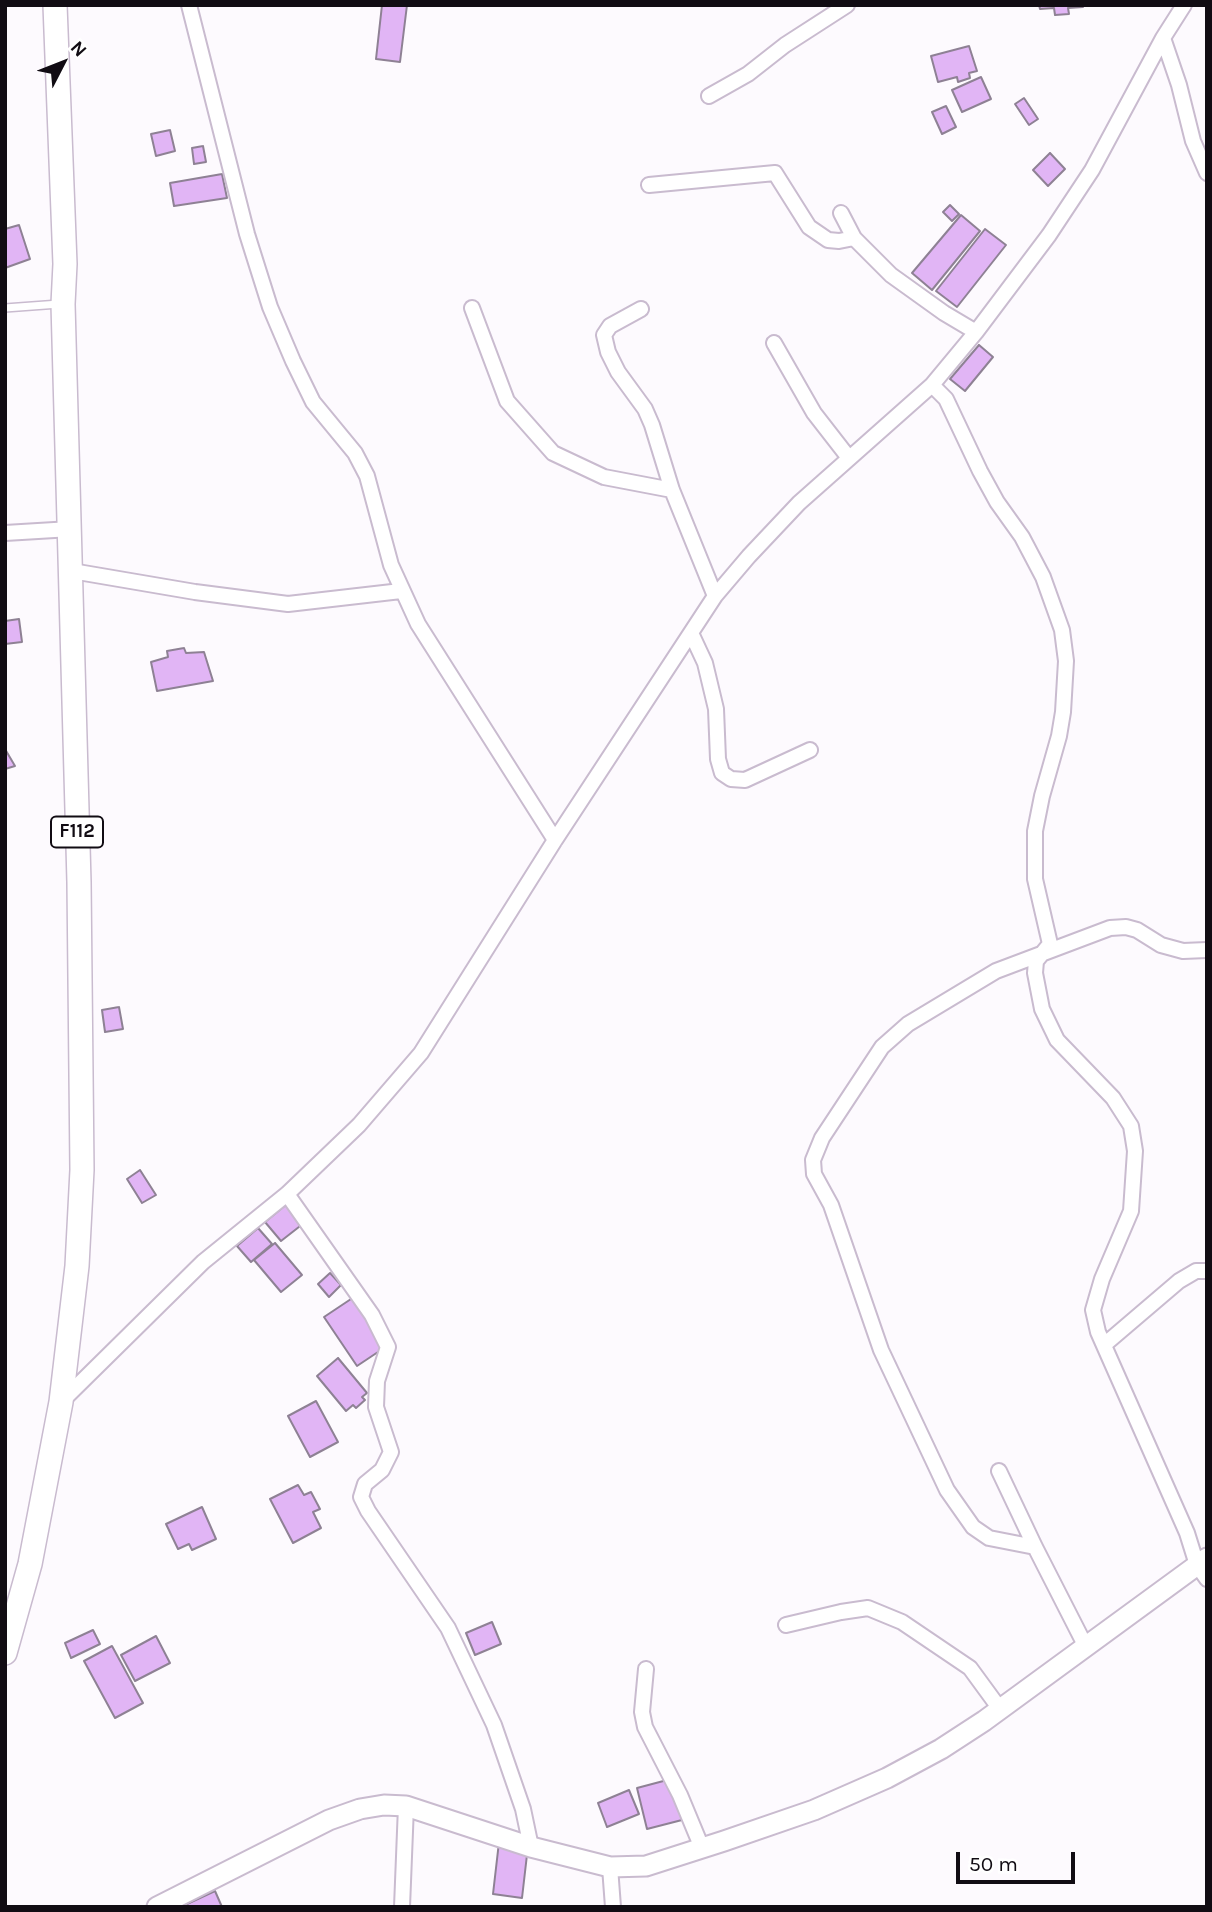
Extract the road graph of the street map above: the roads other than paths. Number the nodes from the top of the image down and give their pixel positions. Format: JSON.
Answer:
{"nodes":[{"id":1,"x":54,"y":5,"type":"edge"},
{"id":2,"x":189,"y":5,"type":"edge"},
{"id":3,"x":846,"y":5,"type":"edge"},
{"id":4,"x":1182,"y":6,"type":"edge"},
{"id":5,"x":1163,"y":38,"type":"junction"},
{"id":6,"x":709,"y":96,"type":"dead end"},
{"id":7,"x":1207,"y":173,"type":"edge"},
{"id":8,"x":649,"y":185,"type":"dead end"},
{"id":9,"x":841,"y":214,"type":"dead end"},
{"id":10,"x":854,"y":238,"type":"junction"},
{"id":11,"x":63,"y":304,"type":"junction"},
{"id":12,"x":472,"y":307,"type":"dead end"},
{"id":13,"x":5,"y":308,"type":"edge"},
{"id":14,"x":641,"y":309,"type":"dead end"},
{"id":15,"x":976,"y":332,"type":"junction"},
{"id":16,"x":774,"y":343,"type":"dead end"},
{"id":17,"x":932,"y":385,"type":"junction"},
{"id":18,"x":849,"y":458,"type":"junction"},
{"id":19,"x":672,"y":490,"type":"junction"},
{"id":20,"x":71,"y":529,"type":"junction"},
{"id":21,"x":5,"y":533,"type":"edge"},
{"id":22,"x":72,"y":571,"type":"junction"},
{"id":23,"x":401,"y":590,"type":"junction"},
{"id":24,"x":715,"y":596,"type":"junction"},
{"id":25,"x":691,"y":633,"type":"junction"},
{"id":26,"x":810,"y":750,"type":"dead end"},
{"id":27,"x":555,"y":840,"type":"junction"},
{"id":28,"x":1207,"y":950,"type":"edge"},
{"id":29,"x":1044,"y":951,"type":"junction"},
{"id":30,"x":286,"y":1194,"type":"junction"},
{"id":31,"x":1207,"y":1271,"type":"edge"},
{"id":32,"x":1104,"y":1345,"type":"junction"},
{"id":33,"x":61,"y":1402,"type":"junction"},
{"id":34,"x":999,"y":1471,"type":"dead end"},
{"id":35,"x":1035,"y":1547,"type":"junction"},
{"id":36,"x":1204,"y":1567,"type":"edge"},
{"id":37,"x":786,"y":1625,"type":"dead end"},
{"id":38,"x":1086,"y":1645,"type":"junction"},
{"id":39,"x":5,"y":1653,"type":"edge"},
{"id":40,"x":646,"y":1670,"type":"dead end"},
{"id":41,"x":1000,"y":1709,"type":"junction"},
{"id":42,"x":406,"y":1806,"type":"junction"},
{"id":43,"x":531,"y":1847,"type":"junction"},
{"id":44,"x":702,"y":1848,"type":"junction"},
{"id":45,"x":610,"y":1867,"type":"junction"},
{"id":46,"x":157,"y":1907,"type":"edge"},
{"id":47,"x":402,"y":1907,"type":"edge"},
{"id":48,"x":613,"y":1907,"type":"edge"}],
"edges":[{"from":1,"to":11,"type":"main road","number":"F112"},
{"from":2,"to":23,"type":"street"},
{"from":3,"to":6,"type":"street"},
{"from":4,"to":5,"type":"street"},
{"from":5,"to":7,"type":"street"},
{"from":5,"to":15,"type":"street"},
{"from":8,"to":10,"type":"street"},
{"from":9,"to":10,"type":"street"},
{"from":10,"to":15,"type":"street"},
{"from":11,"to":13,"type":"lane"},
{"from":11,"to":20,"type":"main road","number":"F112"},
{"from":12,"to":19,"type":"street"},
{"from":14,"to":19,"type":"street"},
{"from":15,"to":17,"type":"street"},
{"from":16,"to":18,"type":"street"},
{"from":17,"to":18,"type":"street"},
{"from":17,"to":29,"type":"street"},
{"from":18,"to":24,"type":"street"},
{"from":19,"to":24,"type":"street"},
{"from":20,"to":21,"type":"street"},
{"from":20,"to":22,"type":"main road","number":"F112"},
{"from":22,"to":23,"type":"street"},
{"from":22,"to":33,"type":"main road","number":"F112"},
{"from":23,"to":27,"type":"street"},
{"from":24,"to":25,"type":"street"},
{"from":25,"to":26,"type":"street"},
{"from":25,"to":27,"type":"street"},
{"from":27,"to":30,"type":"street"},
{"from":28,"to":29,"type":"street"},
{"from":29,"to":32,"type":"street"},
{"from":29,"to":35,"type":"street"},
{"from":30,"to":33,"type":"street"},
{"from":30,"to":43,"type":"street"},
{"from":31,"to":32,"type":"street"},
{"from":32,"to":36,"type":"street"},
{"from":33,"to":39,"type":"main road","number":"F112"},
{"from":34,"to":35,"type":"street"},
{"from":35,"to":38,"type":"street"},
{"from":36,"to":38,"type":"street"},
{"from":37,"to":41,"type":"street"},
{"from":38,"to":41,"type":"street"},
{"from":40,"to":44,"type":"street"},
{"from":41,"to":44,"type":"street"},
{"from":42,"to":43,"type":"street"},
{"from":42,"to":46,"type":"street"},
{"from":42,"to":47,"type":"street"},
{"from":43,"to":45,"type":"street"},
{"from":44,"to":45,"type":"street"},
{"from":45,"to":48,"type":"street"}]}
